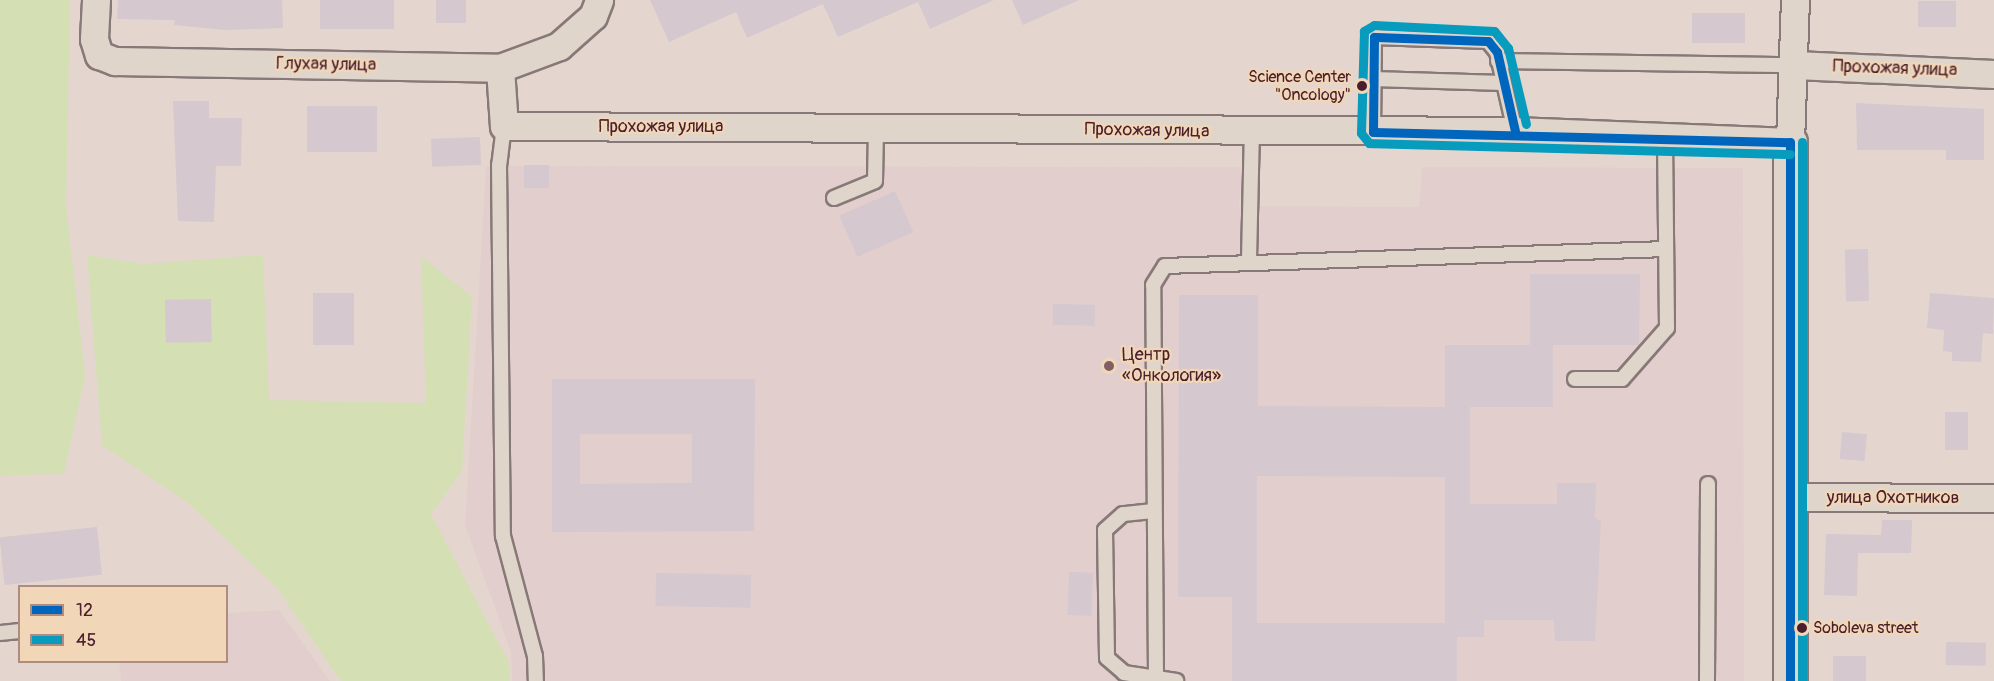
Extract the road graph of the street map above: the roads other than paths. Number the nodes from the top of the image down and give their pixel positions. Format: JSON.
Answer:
{"nodes":[{"id":1,"x":96,"y":0,"type":"edge"},
{"id":2,"x":1795,"y":0,"type":"edge"},
{"id":3,"x":596,"y":8,"type":"edge"},
{"id":4,"x":1498,"y":60,"type":"junction"},
{"id":5,"x":1795,"y":65,"type":"junction"},
{"id":6,"x":500,"y":68,"type":"junction"},
{"id":7,"x":1994,"y":74,"type":"edge"},
{"id":8,"x":1372,"y":79,"type":"junction"},
{"id":9,"x":1503,"y":83,"type":"junction"},
{"id":10,"x":504,"y":126,"type":"junction"},
{"id":11,"x":876,"y":129,"type":"junction"},
{"id":12,"x":1515,"y":131,"type":"junction"},
{"id":13,"x":1252,"y":132,"type":"junction"},
{"id":14,"x":1373,"y":132,"type":"junction"},
{"id":15,"x":1665,"y":137,"type":"junction"},
{"id":16,"x":1790,"y":142,"type":"junction"},
{"id":17,"x":834,"y":198,"type":"dead end"},
{"id":18,"x":1666,"y":249,"type":"junction"},
{"id":19,"x":1249,"y":260,"type":"junction"},
{"id":20,"x":1575,"y":379,"type":"dead end"},
{"id":21,"x":1708,"y":484,"type":"dead end"},
{"id":22,"x":1792,"y":497,"type":"junction"},
{"id":23,"x":1994,"y":498,"type":"edge"},
{"id":24,"x":1153,"y":511,"type":"junction"},
{"id":25,"x":18,"y":631,"type":"edge"},
{"id":26,"x":0,"y":633,"type":"edge"},
{"id":27,"x":1156,"y":677,"type":"junction"},
{"id":28,"x":536,"y":681,"type":"edge"},
{"id":29,"x":1176,"y":681,"type":"edge"},
{"id":30,"x":1707,"y":681,"type":"edge"},
{"id":31,"x":1790,"y":681,"type":"edge"}],
"edges":[{"from":1,"to":6,"type":"street","name":"Глухая улица"},
{"from":2,"to":5,"type":"street"},
{"from":3,"to":6,"type":"street","name":"Глухая улица"},
{"from":4,"to":5,"type":"lane"},
{"from":4,"to":8,"type":"lane"},
{"from":4,"to":9,"type":"lane"},
{"from":5,"to":7,"type":"street","name":"Прохожая улица"},
{"from":5,"to":16,"type":"street"},
{"from":6,"to":10,"type":"street"},
{"from":8,"to":9,"type":"lane"},
{"from":8,"to":14,"type":"lane"},
{"from":9,"to":12,"type":"lane"},
{"from":10,"to":11,"type":"street","name":"Прохожая улица"},
{"from":10,"to":28,"type":"lane"},
{"from":11,"to":13,"type":"street","name":"Прохожая улица"},
{"from":11,"to":17,"type":"lane"},
{"from":12,"to":14,"type":"street","name":"Прохожая улица"},
{"from":12,"to":15,"type":"street","name":"Прохожая улица"},
{"from":13,"to":14,"type":"street","name":"Прохожая улица"},
{"from":13,"to":19,"type":"lane"},
{"from":15,"to":16,"type":"street","name":"Прохожая улица"},
{"from":15,"to":18,"type":"lane"},
{"from":16,"to":22,"type":"street"},
{"from":18,"to":19,"type":"lane"},
{"from":18,"to":20,"type":"lane"},
{"from":19,"to":24,"type":"lane"},
{"from":21,"to":30,"type":"lane"},
{"from":22,"to":23,"type":"street","name":"улица Охотников"},
{"from":22,"to":31,"type":"street"},
{"from":24,"to":27,"type":"lane"},
{"from":24,"to":27,"type":"lane"},
{"from":25,"to":26,"type":"lane"},
{"from":27,"to":29,"type":"lane"}]}
